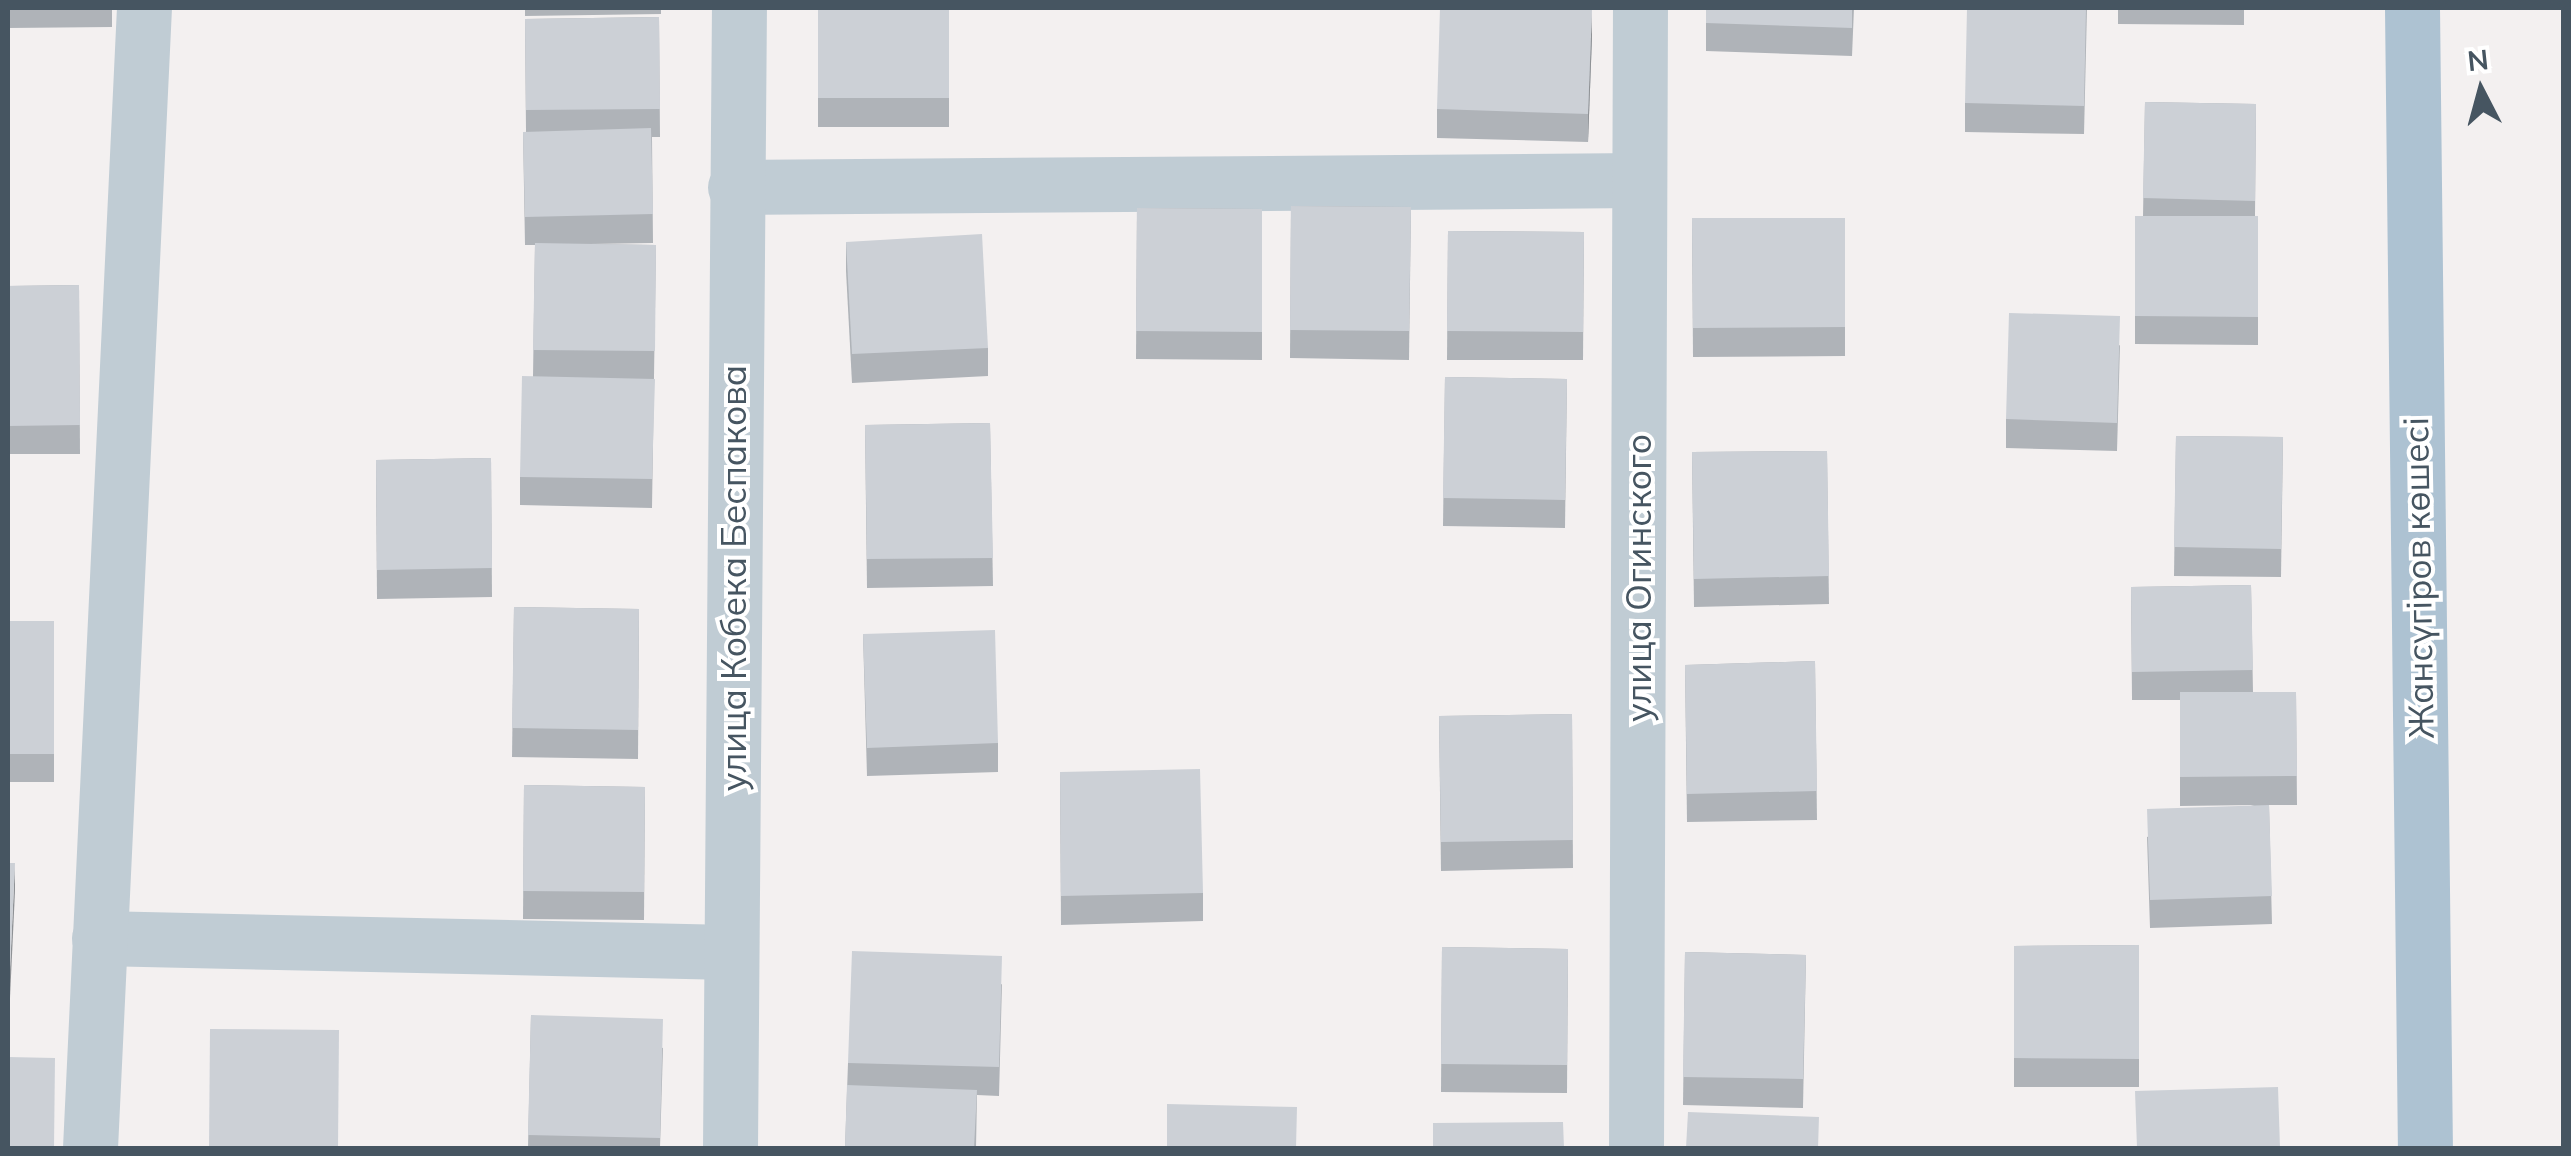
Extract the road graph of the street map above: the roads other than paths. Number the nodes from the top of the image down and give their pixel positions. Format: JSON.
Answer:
{"nodes":[{"id":1,"x":144,"y":8,"type":"edge"},
{"id":2,"x":740,"y":8,"type":"edge"},
{"id":3,"x":1640,"y":8,"type":"edge"},
{"id":4,"x":2412,"y":8,"type":"edge"},
{"id":5,"x":1639,"y":180,"type":"junction"},
{"id":6,"x":735,"y":187,"type":"junction"},
{"id":7,"x":99,"y":938,"type":"junction"},
{"id":8,"x":730,"y":952,"type":"junction"},
{"id":9,"x":90,"y":1148,"type":"edge"},
{"id":10,"x":730,"y":1148,"type":"edge"},
{"id":11,"x":1636,"y":1148,"type":"edge"},
{"id":12,"x":2425,"y":1148,"type":"edge"}],
"edges":[{"from":1,"to":7,"type":"street"},
{"from":2,"to":6,"type":"street","name":"улица Кобека Беспакова"},
{"from":3,"to":5,"type":"street","name":"улица Огинского"},
{"from":4,"to":12,"type":"main road","name":"Жансүгіров көшесі"},
{"from":5,"to":6,"type":"street"},
{"from":5,"to":11,"type":"street","name":"улица Огинского"},
{"from":6,"to":8,"type":"street","name":"улица Кобека Беспакова"},
{"from":7,"to":8,"type":"street"},
{"from":7,"to":9,"type":"street"},
{"from":8,"to":10,"type":"street","name":"улица Кобека Беспакова"}]}
